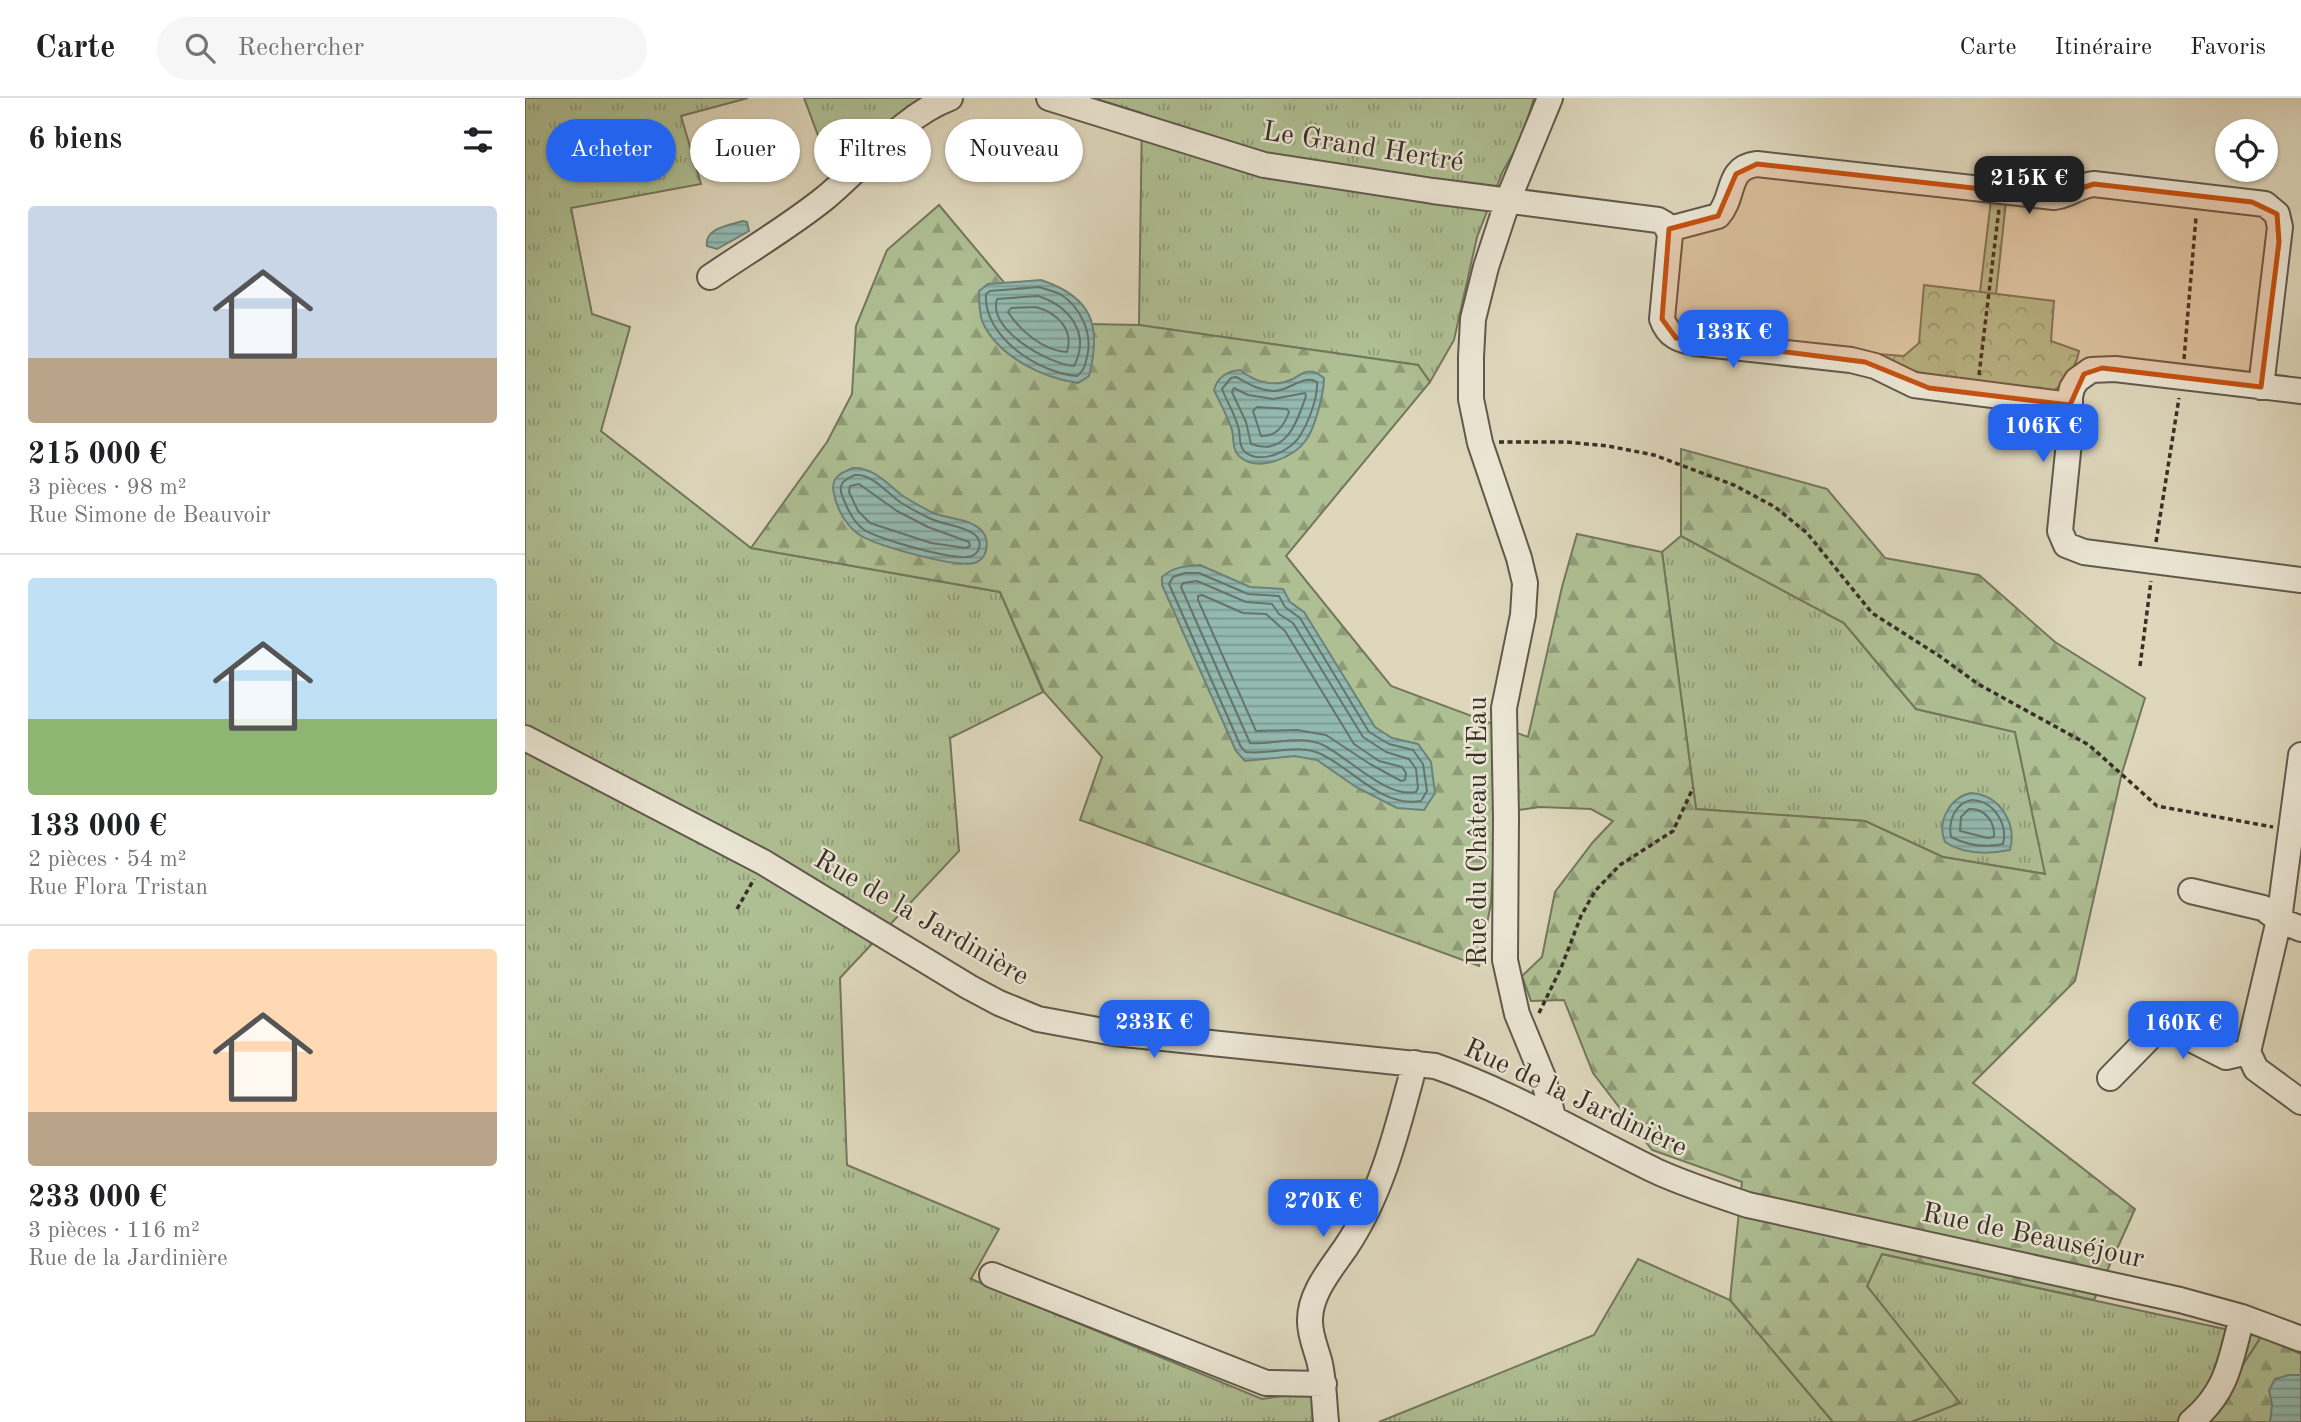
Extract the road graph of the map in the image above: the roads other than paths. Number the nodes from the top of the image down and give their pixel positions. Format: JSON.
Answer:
{"nodes":[{"id":1,"x":950,"y":98,"type":"edge"},
{"id":2,"x":1049,"y":98,"type":"edge"},
{"id":3,"x":1550,"y":98,"type":"edge"},
{"id":4,"x":1508,"y":200,"type":"junction"},
{"id":5,"x":1669,"y":229,"type":"junction"},
{"id":6,"x":710,"y":277,"type":"dead end"},
{"id":7,"x":2262,"y":387,"type":"junction"},
{"id":8,"x":2301,"y":391,"type":"edge"},
{"id":9,"x":2070,"y":405,"type":"junction"},
{"id":10,"x":2301,"y":580,"type":"edge"},
{"id":11,"x":525,"y":738,"type":"edge"},
{"id":12,"x":2301,"y":755,"type":"edge"},
{"id":13,"x":2296,"y":830,"type":"edge"},
{"id":14,"x":2191,"y":891,"type":"dead end"},
{"id":15,"x":2290,"y":924,"type":"edge"},
{"id":16,"x":2248,"y":1052,"type":"junction"},
{"id":17,"x":1415,"y":1063,"type":"junction"},
{"id":18,"x":2110,"y":1078,"type":"dead end"},
{"id":19,"x":2301,"y":1102,"type":"edge"},
{"id":20,"x":1553,"y":1117,"type":"junction"},
{"id":21,"x":1748,"y":1205,"type":"joint"},
{"id":22,"x":992,"y":1275,"type":"dead end"},
{"id":23,"x":2242,"y":1317,"type":"junction"},
{"id":24,"x":2301,"y":1339,"type":"edge"},
{"id":25,"x":1324,"y":1384,"type":"junction"},
{"id":26,"x":1326,"y":1422,"type":"edge"},
{"id":27,"x":2191,"y":1422,"type":"edge"}],
"edges":[{"from":1,"to":6,"type":"street"},
{"from":2,"to":4,"type":"street","name":"Le Grand Hertré"},
{"from":3,"to":4,"type":"street","name":"Rue du Château d'Eau"},
{"from":4,"to":5,"type":"street","name":"Le Grand Hertré"},
{"from":4,"to":20,"type":"street","name":"Rue du Château d'Eau"},
{"from":5,"to":7,"type":"street"},
{"from":5,"to":9,"type":"street"},
{"from":7,"to":8,"type":"street"},
{"from":7,"to":9,"type":"street"},
{"from":9,"to":10,"type":"street"},
{"from":11,"to":17,"type":"street","name":"Rue de la Jardinière"},
{"from":12,"to":13,"type":"street"},
{"from":13,"to":15,"type":"street"},
{"from":14,"to":15,"type":"street"},
{"from":15,"to":16,"type":"street"},
{"from":16,"to":18,"type":"street"},
{"from":16,"to":19,"type":"street"},
{"from":17,"to":20,"type":"street","name":"Rue de la Jardinière"},
{"from":17,"to":25,"type":"street"},
{"from":20,"to":21,"type":"street","name":"Rue de la Jardinière"},
{"from":21,"to":23,"type":"street","name":"Rue de Beauséjour"},
{"from":22,"to":25,"type":"street"},
{"from":23,"to":24,"type":"street","name":"Rue de Beauséjour"},
{"from":23,"to":27,"type":"street"},
{"from":25,"to":26,"type":"street"}]}
